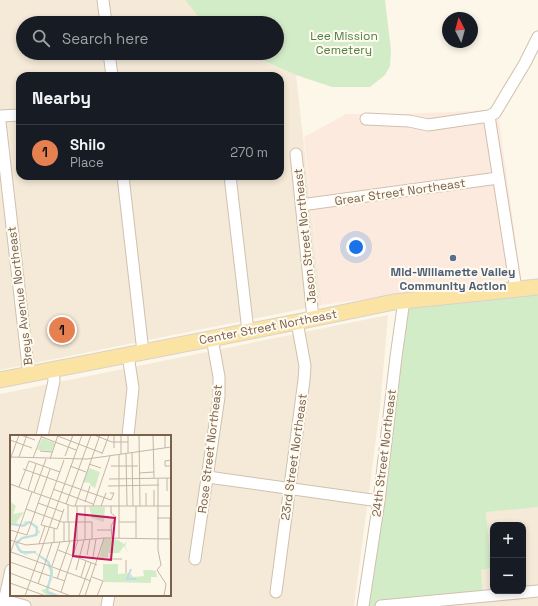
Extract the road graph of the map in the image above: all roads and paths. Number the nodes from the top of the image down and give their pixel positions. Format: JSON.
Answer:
{"nodes":[{"id":1,"x":103,"y":0,"type":"edge"},
{"id":2,"x":105,"y":16,"type":"edge"},
{"id":3,"x":538,"y":36,"type":"edge"},
{"id":4,"x":110,"y":60,"type":"edge"},
{"id":5,"x":111,"y":72,"type":"edge"},
{"id":6,"x":16,"y":115,"type":"edge"},
{"id":7,"x":0,"y":116,"type":"edge"},
{"id":8,"x":489,"y":116,"type":"junction"},
{"id":9,"x":366,"y":119,"type":"dead end"},
{"id":10,"x":0,"y":122,"type":"edge"},
{"id":11,"x":296,"y":154,"type":"dead end"},
{"id":12,"x":498,"y":178,"type":"junction"},
{"id":13,"x":123,"y":180,"type":"edge"},
{"id":14,"x":230,"y":180,"type":"edge"},
{"id":15,"x":302,"y":205,"type":"junction"},
{"id":16,"x":538,"y":287,"type":"edge"},
{"id":17,"x":516,"y":289,"type":"junction"},
{"id":18,"x":404,"y":300,"type":"junction"},
{"id":19,"x":313,"y":318,"type":"junction"},
{"id":20,"x":297,"y":322,"type":"junction"},
{"id":21,"x":248,"y":331,"type":"junction"},
{"id":22,"x":212,"y":338,"type":"junction"},
{"id":23,"x":143,"y":352,"type":"junction"},
{"id":24,"x":128,"y":355,"type":"junction"},
{"id":25,"x":53,"y":370,"type":"junction"},
{"id":26,"x":29,"y":375,"type":"junction"},
{"id":27,"x":0,"y":380,"type":"edge"},
{"id":28,"x":42,"y":435,"type":"edge"},
{"id":29,"x":128,"y":435,"type":"edge"},
{"id":30,"x":208,"y":477,"type":"junction"},
{"id":31,"x":290,"y":488,"type":"junction"},
{"id":32,"x":379,"y":501,"type":"junction"},
{"id":33,"x":195,"y":559,"type":"dead end"},
{"id":34,"x":10,"y":574,"type":"edge"},
{"id":35,"x":538,"y":591,"type":"edge"},
{"id":36,"x":276,"y":592,"type":"dead end"},
{"id":37,"x":109,"y":596,"type":"edge"},
{"id":38,"x":2,"y":602,"type":"edge"},
{"id":39,"x":25,"y":606,"type":"edge"},
{"id":40,"x":107,"y":606,"type":"edge"},
{"id":41,"x":364,"y":606,"type":"edge"},
{"id":42,"x":381,"y":606,"type":"edge"}],
"edges":[{"from":1,"to":2,"type":"street"},
{"from":3,"to":8,"type":"street"},
{"from":4,"to":5,"type":"street"},
{"from":6,"to":7,"type":"street"},
{"from":8,"to":9,"type":"street"},
{"from":8,"to":12,"type":"street"},
{"from":10,"to":26,"type":"street","name":"Breys Avenue Northeast"},
{"from":11,"to":15,"type":"street","name":"Jason Street Northeast"},
{"from":12,"to":15,"type":"street","name":"Grear Street Northeast"},
{"from":12,"to":17,"type":"street"},
{"from":13,"to":23,"type":"street"},
{"from":14,"to":21,"type":"street"},
{"from":15,"to":19,"type":"street","name":"Jason Street Northeast"},
{"from":16,"to":17,"type":"main road","name":"Center Street Northeast"},
{"from":17,"to":18,"type":"main road","name":"Center Street Northeast"},
{"from":18,"to":19,"type":"main road","name":"Center Street Northeast"},
{"from":18,"to":32,"type":"street","name":"24th Street Northeast"},
{"from":19,"to":20,"type":"main road","name":"Center Street Northeast"},
{"from":20,"to":21,"type":"main road","name":"Center Street Northeast"},
{"from":20,"to":31,"type":"street","name":"23rd Street Northeast"},
{"from":21,"to":22,"type":"main road","name":"Center Street Northeast"},
{"from":22,"to":23,"type":"main road","name":"Center Street Northeast"},
{"from":22,"to":30,"type":"street","name":"Rose Street Northeast"},
{"from":23,"to":24,"type":"main road","name":"Center Street Northeast"},
{"from":24,"to":25,"type":"main road","name":"Center Street Northeast"},
{"from":24,"to":29,"type":"street"},
{"from":25,"to":26,"type":"main road","name":"Center Street Northeast"},
{"from":25,"to":28,"type":"street"},
{"from":26,"to":27,"type":"main road","name":"Center Street Northeast"},
{"from":30,"to":31,"type":"street"},
{"from":30,"to":33,"type":"street","name":"Rose Street Northeast"},
{"from":31,"to":32,"type":"street"},
{"from":31,"to":36,"type":"street","name":"23rd Street Northeast"},
{"from":32,"to":41,"type":"street","name":"24th Street Northeast"},
{"from":34,"to":38,"type":"street"},
{"from":35,"to":42,"type":"street"},
{"from":37,"to":40,"type":"street"},
{"from":38,"to":39,"type":"street"}]}
